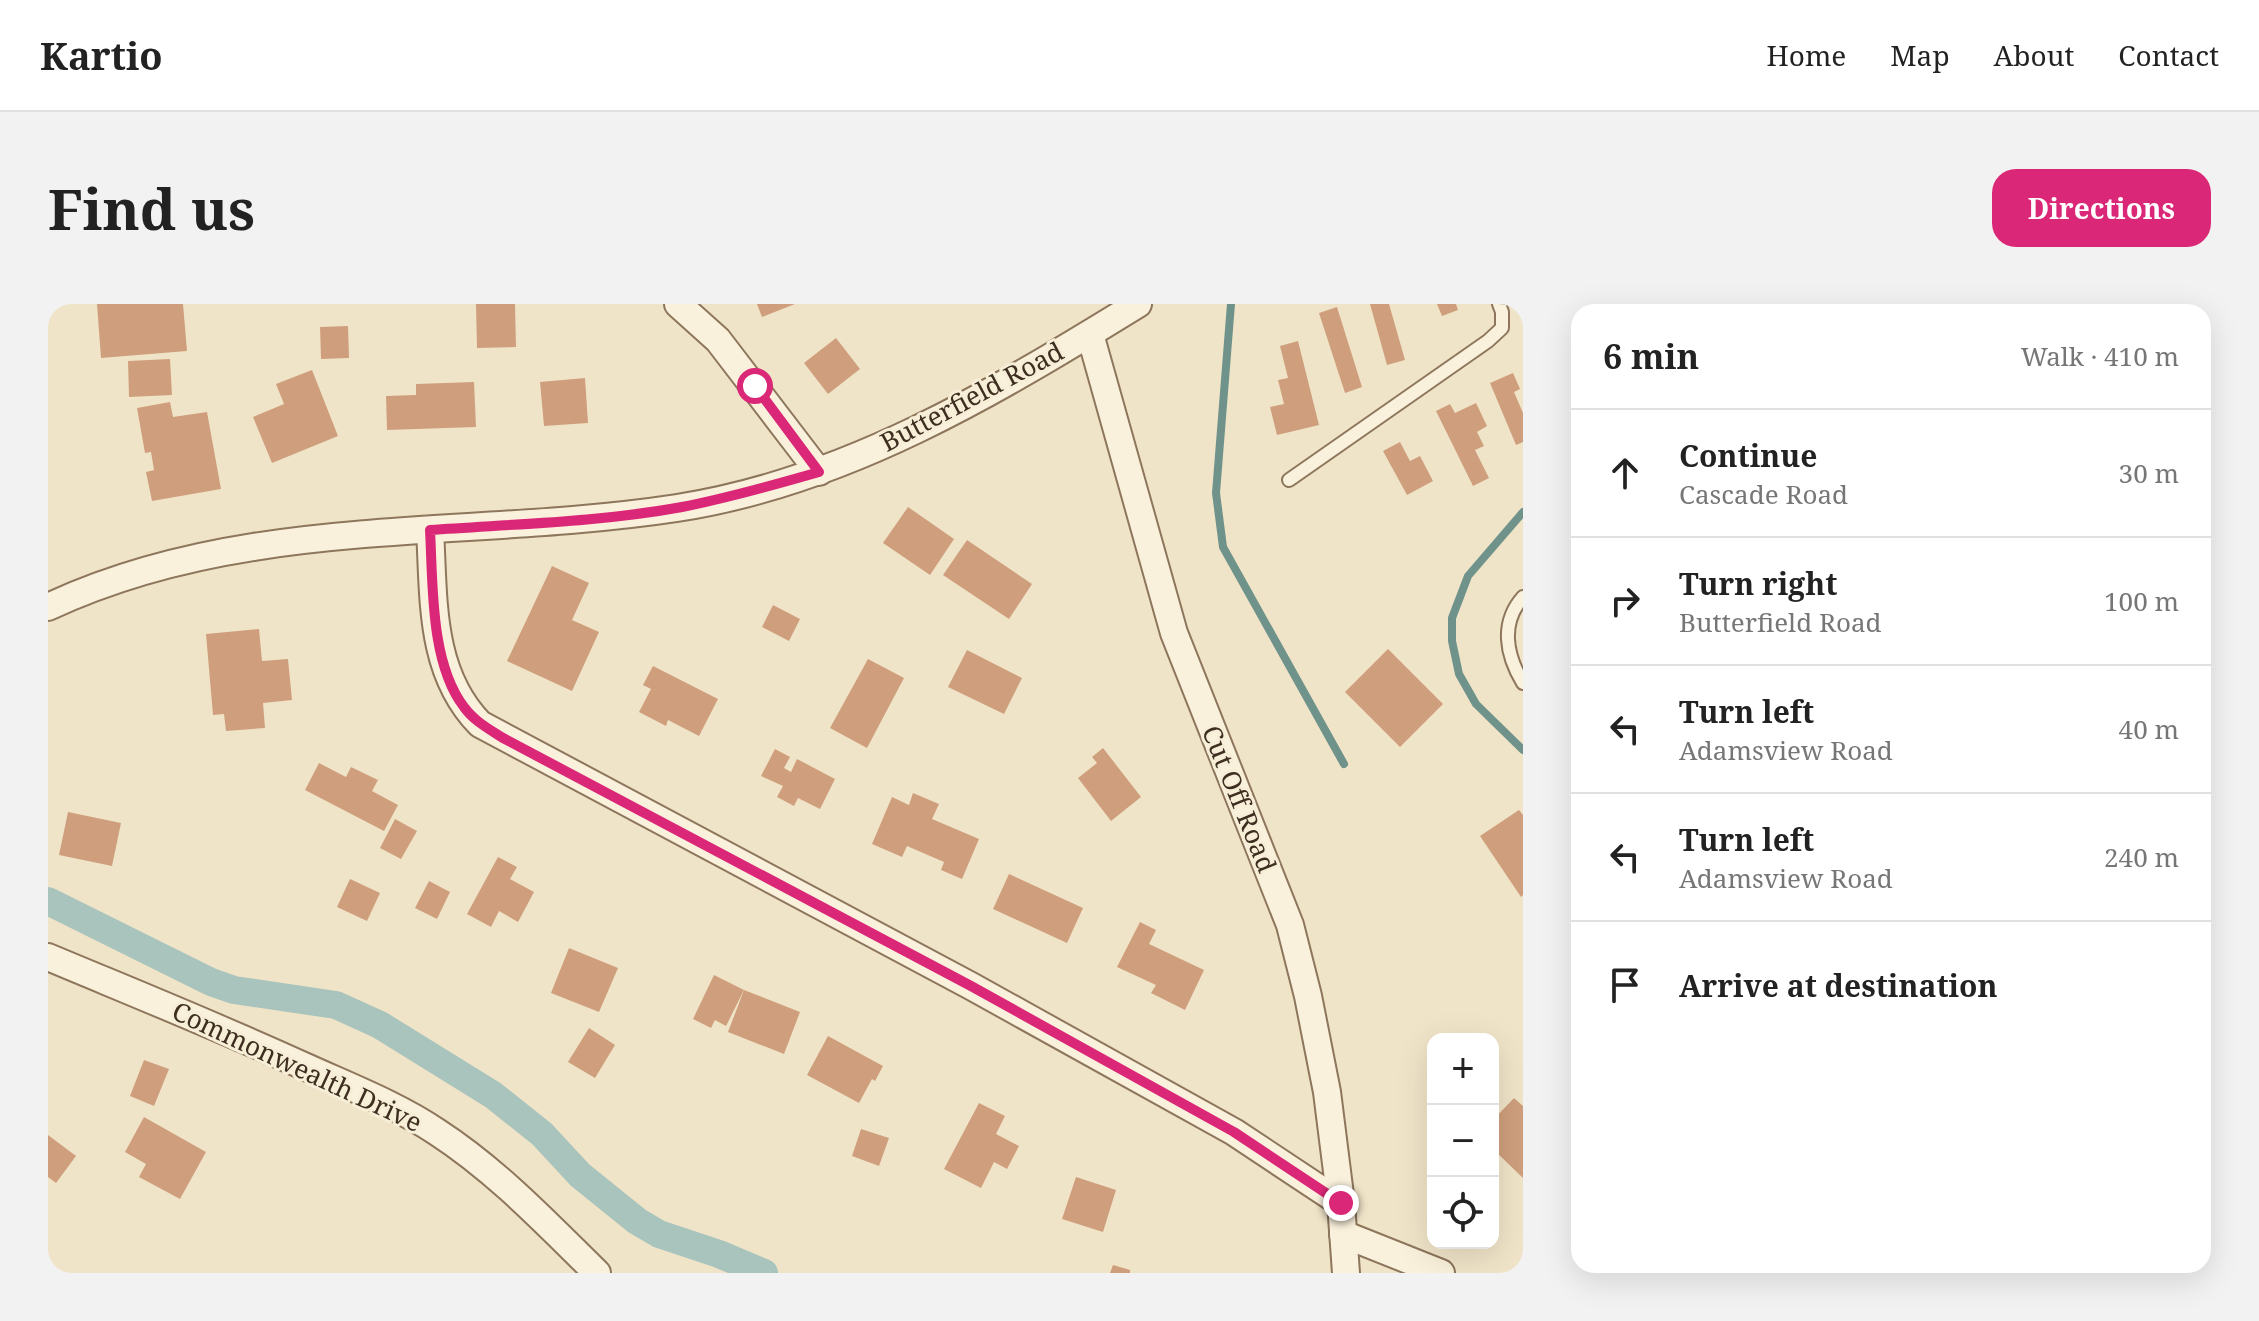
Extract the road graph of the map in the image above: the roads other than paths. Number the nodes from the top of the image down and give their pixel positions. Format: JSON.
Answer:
{"nodes":[{"id":1,"x":678,"y":304,"type":"edge"},
{"id":2,"x":1138,"y":304,"type":"edge"},
{"id":3,"x":1499,"y":304,"type":"edge"},
{"id":4,"x":1090,"y":334,"type":"junction"},
{"id":5,"x":819,"y":472,"type":"junction"},
{"id":6,"x":1289,"y":480,"type":"dead end"},
{"id":7,"x":430,"y":530,"type":"junction"},
{"id":8,"x":1523,"y":597,"type":"edge"},
{"id":9,"x":48,"y":607,"type":"edge"},
{"id":10,"x":1523,"y":683,"type":"edge"},
{"id":11,"x":48,"y":957,"type":"edge"},
{"id":12,"x":1341,"y":1203,"type":"junction"},
{"id":13,"x":1343,"y":1234,"type":"junction"},
{"id":14,"x":597,"y":1273,"type":"edge"},
{"id":15,"x":1346,"y":1273,"type":"edge"},
{"id":16,"x":1441,"y":1273,"type":"edge"}],
"edges":[{"from":1,"to":5,"type":"street"},
{"from":2,"to":4,"type":"street","name":"Butterfield Road"},
{"from":3,"to":6,"type":"lane"},
{"from":4,"to":5,"type":"street","name":"Butterfield Road"},
{"from":4,"to":12,"type":"street","name":"Cut Off Road"},
{"from":5,"to":7,"type":"street","name":"Butterfield Road"},
{"from":7,"to":9,"type":"street","name":"Butterfield Road"},
{"from":7,"to":12,"type":"street"},
{"from":8,"to":10,"type":"lane"},
{"from":11,"to":14,"type":"street","name":"Commonwealth Drive"},
{"from":12,"to":13,"type":"street","name":"Cut Off Road"},
{"from":13,"to":15,"type":"street","name":"Cut Off Road"},
{"from":13,"to":16,"type":"street"}]}
